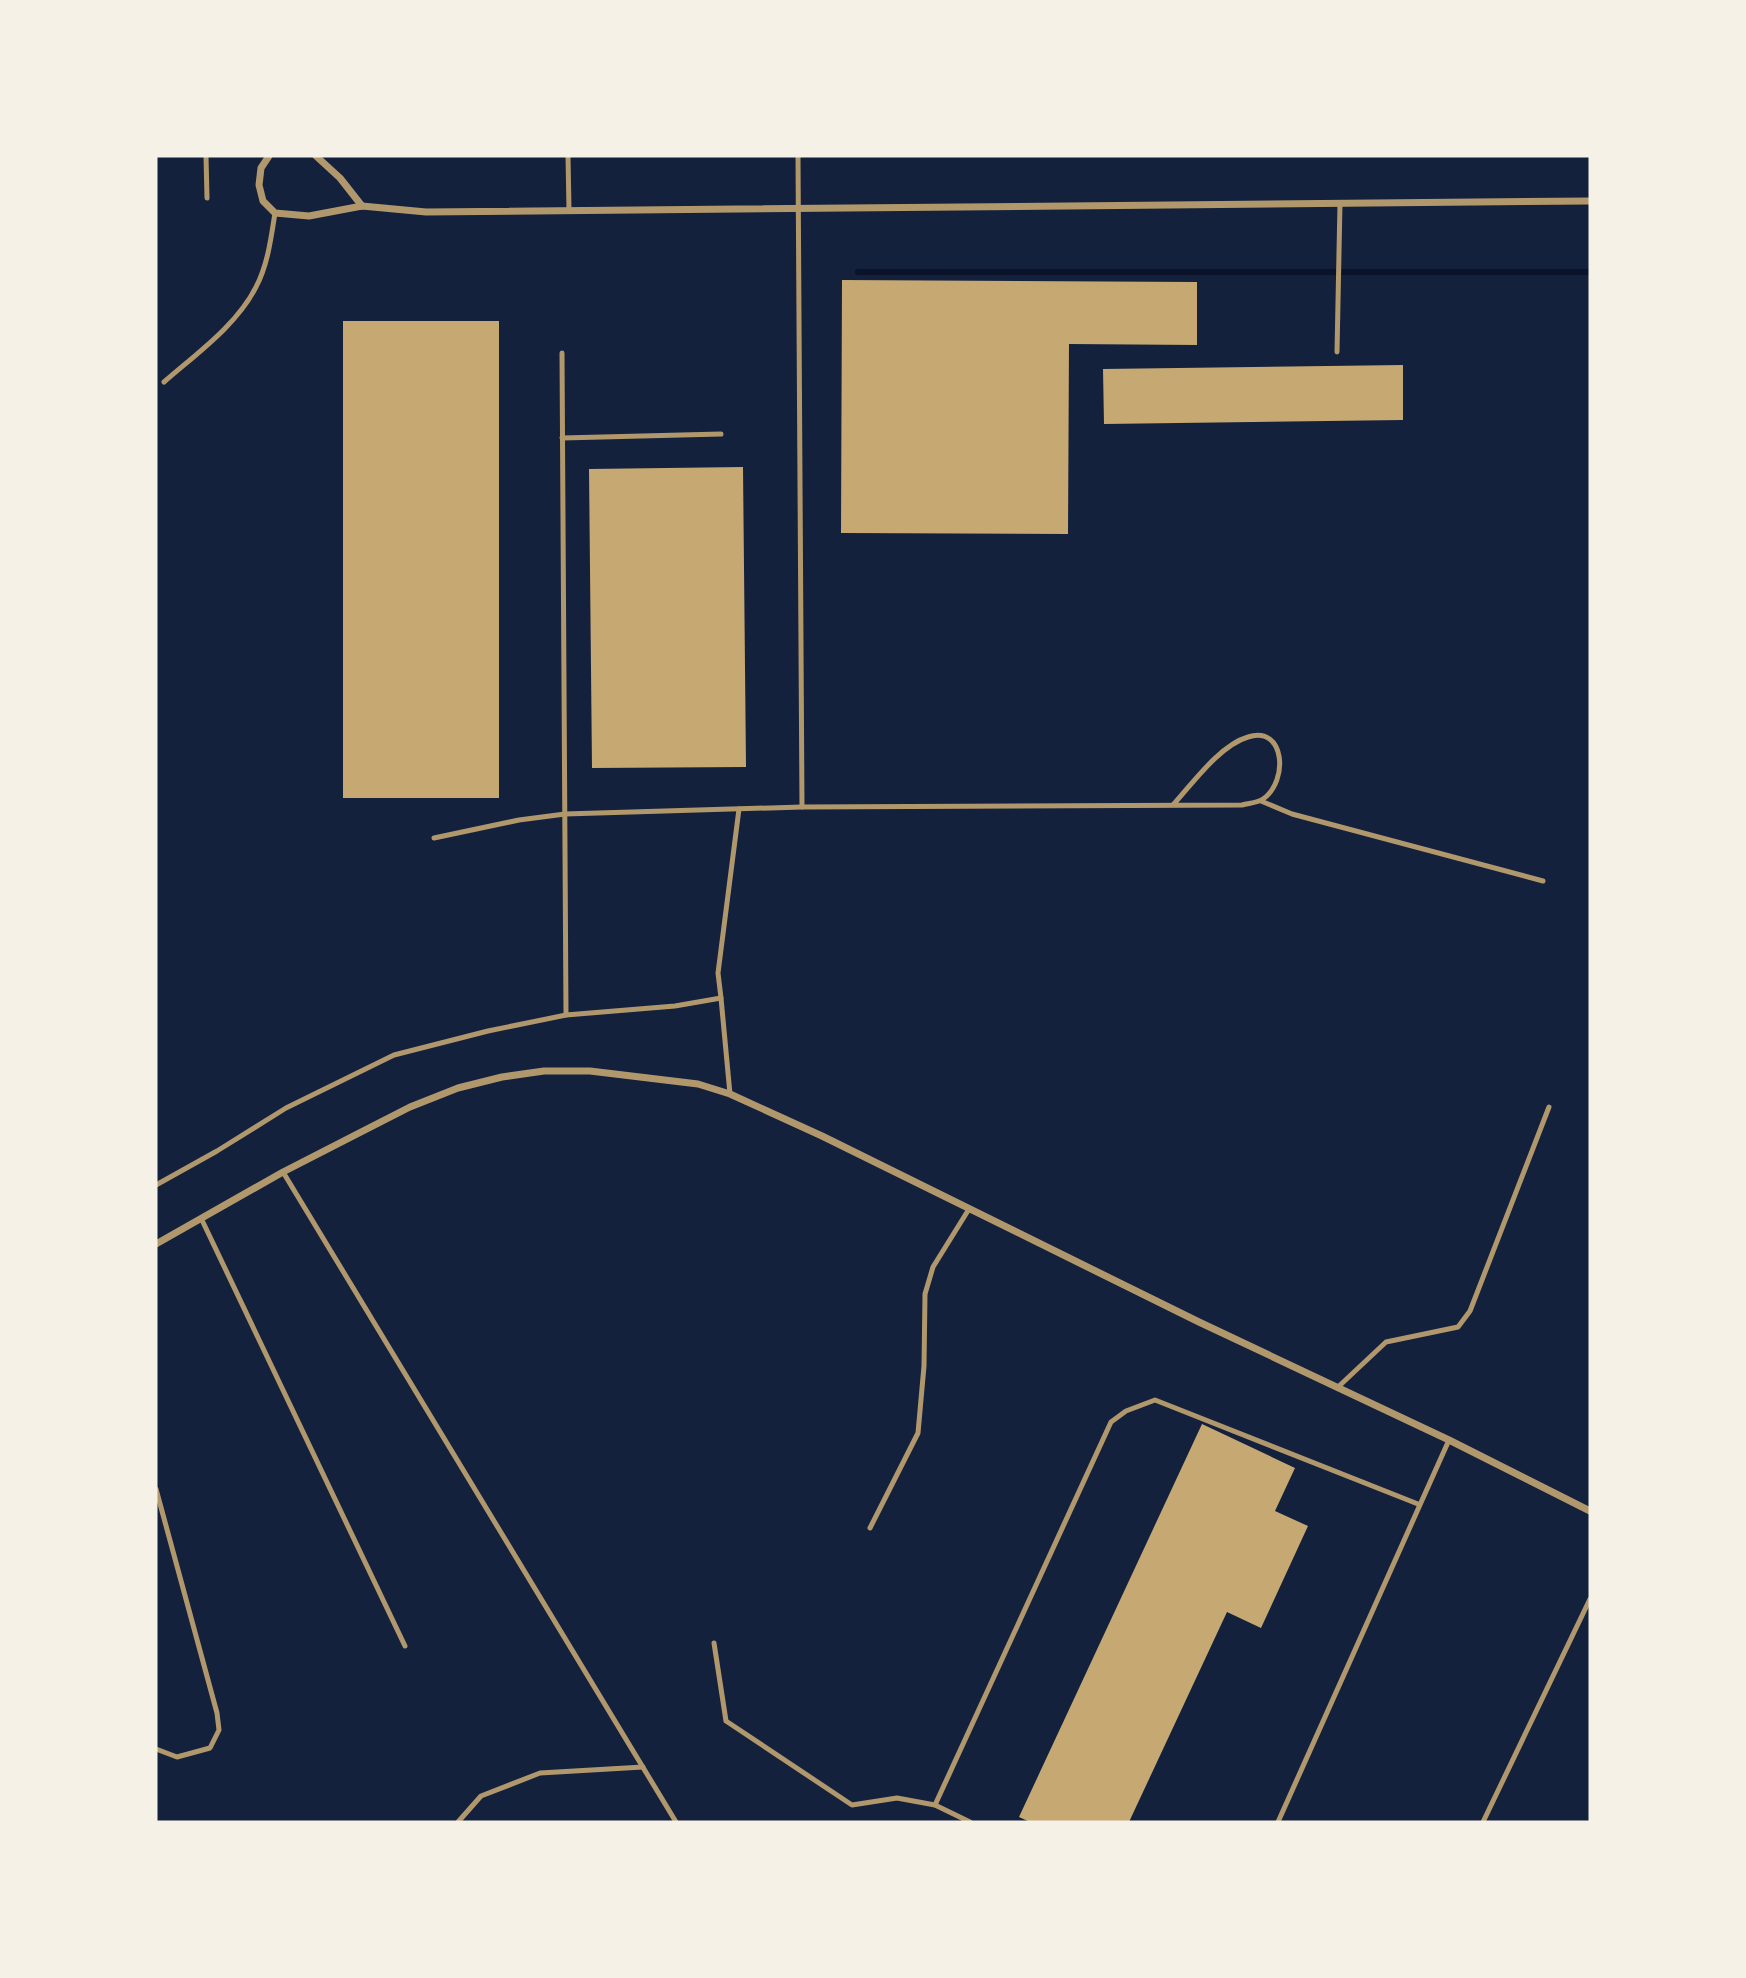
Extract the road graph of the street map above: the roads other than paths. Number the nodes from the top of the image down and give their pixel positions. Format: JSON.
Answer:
{"nodes":[{"id":1,"x":206,"y":156,"type":"edge"},
{"id":2,"x":269,"y":156,"type":"edge"},
{"id":3,"x":316,"y":156,"type":"edge"},
{"id":4,"x":568,"y":156,"type":"edge"},
{"id":5,"x":798,"y":156,"type":"edge"},
{"id":6,"x":207,"y":198,"type":"dead end"},
{"id":7,"x":1590,"y":201,"type":"edge"},
{"id":8,"x":1340,"y":203,"type":"junction"},
{"id":9,"x":362,"y":206,"type":"junction"},
{"id":10,"x":799,"y":208,"type":"junction"},
{"id":11,"x":569,"y":210,"type":"junction"},
{"id":12,"x":275,"y":213,"type":"junction"},
{"id":13,"x":1338,"y":352,"type":"dead end"},
{"id":14,"x":562,"y":353,"type":"dead end"},
{"id":15,"x":164,"y":382,"type":"dead end"},
{"id":16,"x":721,"y":434,"type":"dead end"},
{"id":17,"x":562,"y":438,"type":"junction"},
{"id":18,"x":1261,"y":800,"type":"junction"},
{"id":19,"x":1172,"y":805,"type":"junction"},
{"id":20,"x":802,"y":807,"type":"junction"},
{"id":21,"x":739,"y":809,"type":"junction"},
{"id":22,"x":565,"y":814,"type":"junction"},
{"id":23,"x":434,"y":838,"type":"dead end"},
{"id":24,"x":1543,"y":881,"type":"dead end"},
{"id":25,"x":721,"y":998,"type":"junction"},
{"id":26,"x":566,"y":1015,"type":"junction"},
{"id":27,"x":730,"y":1094,"type":"junction"},
{"id":28,"x":1549,"y":1107,"type":"dead end"},
{"id":29,"x":283,"y":1172,"type":"junction"},
{"id":30,"x":156,"y":1185,"type":"edge"},
{"id":31,"x":969,"y":1209,"type":"junction"},
{"id":32,"x":201,"y":1218,"type":"junction"},
{"id":33,"x":156,"y":1244,"type":"edge"},
{"id":34,"x":1338,"y":1388,"type":"junction"},
{"id":35,"x":1449,"y":1440,"type":"junction"},
{"id":36,"x":156,"y":1489,"type":"edge"},
{"id":37,"x":1418,"y":1504,"type":"junction"},
{"id":38,"x":1590,"y":1510,"type":"edge"},
{"id":39,"x":870,"y":1528,"type":"dead end"},
{"id":40,"x":1590,"y":1599,"type":"edge"},
{"id":41,"x":714,"y":1643,"type":"dead end"},
{"id":42,"x":405,"y":1646,"type":"dead end"},
{"id":43,"x":156,"y":1749,"type":"edge"},
{"id":44,"x":643,"y":1767,"type":"junction"},
{"id":45,"x":935,"y":1805,"type":"junction"},
{"id":46,"x":458,"y":1822,"type":"edge"},
{"id":47,"x":676,"y":1822,"type":"edge"},
{"id":48,"x":970,"y":1822,"type":"edge"},
{"id":49,"x":1278,"y":1822,"type":"edge"},
{"id":50,"x":1483,"y":1822,"type":"edge"}],
"edges":[{"from":1,"to":6,"type":"lane"},
{"from":2,"to":12,"type":"street"},
{"from":3,"to":9,"type":"street"},
{"from":4,"to":11,"type":"lane"},
{"from":5,"to":10,"type":"lane"},
{"from":7,"to":8,"type":"street"},
{"from":8,"to":10,"type":"street"},
{"from":8,"to":13,"type":"lane"},
{"from":9,"to":11,"type":"street"},
{"from":9,"to":12,"type":"street"},
{"from":10,"to":11,"type":"street"},
{"from":10,"to":20,"type":"lane"},
{"from":12,"to":15,"type":"lane"},
{"from":14,"to":17,"type":"lane"},
{"from":16,"to":17,"type":"lane"},
{"from":17,"to":22,"type":"lane"},
{"from":18,"to":19,"type":"lane"},
{"from":18,"to":19,"type":"lane"},
{"from":18,"to":24,"type":"lane"},
{"from":19,"to":20,"type":"lane"},
{"from":20,"to":21,"type":"lane"},
{"from":21,"to":22,"type":"lane"},
{"from":21,"to":25,"type":"lane"},
{"from":22,"to":23,"type":"lane"},
{"from":22,"to":26,"type":"lane"},
{"from":25,"to":26,"type":"lane"},
{"from":25,"to":27,"type":"lane"},
{"from":26,"to":30,"type":"lane"},
{"from":27,"to":29,"type":"street"},
{"from":27,"to":31,"type":"street"},
{"from":28,"to":34,"type":"lane"},
{"from":29,"to":32,"type":"street"},
{"from":29,"to":44,"type":"lane"},
{"from":31,"to":34,"type":"street"},
{"from":31,"to":39,"type":"lane"},
{"from":32,"to":33,"type":"street"},
{"from":32,"to":42,"type":"lane"},
{"from":34,"to":35,"type":"street"},
{"from":35,"to":37,"type":"lane"},
{"from":35,"to":38,"type":"street"},
{"from":36,"to":43,"type":"lane"},
{"from":37,"to":45,"type":"lane"},
{"from":37,"to":49,"type":"lane"},
{"from":40,"to":50,"type":"lane"},
{"from":41,"to":45,"type":"lane"},
{"from":44,"to":46,"type":"lane"},
{"from":44,"to":47,"type":"lane"},
{"from":45,"to":48,"type":"lane"}]}
